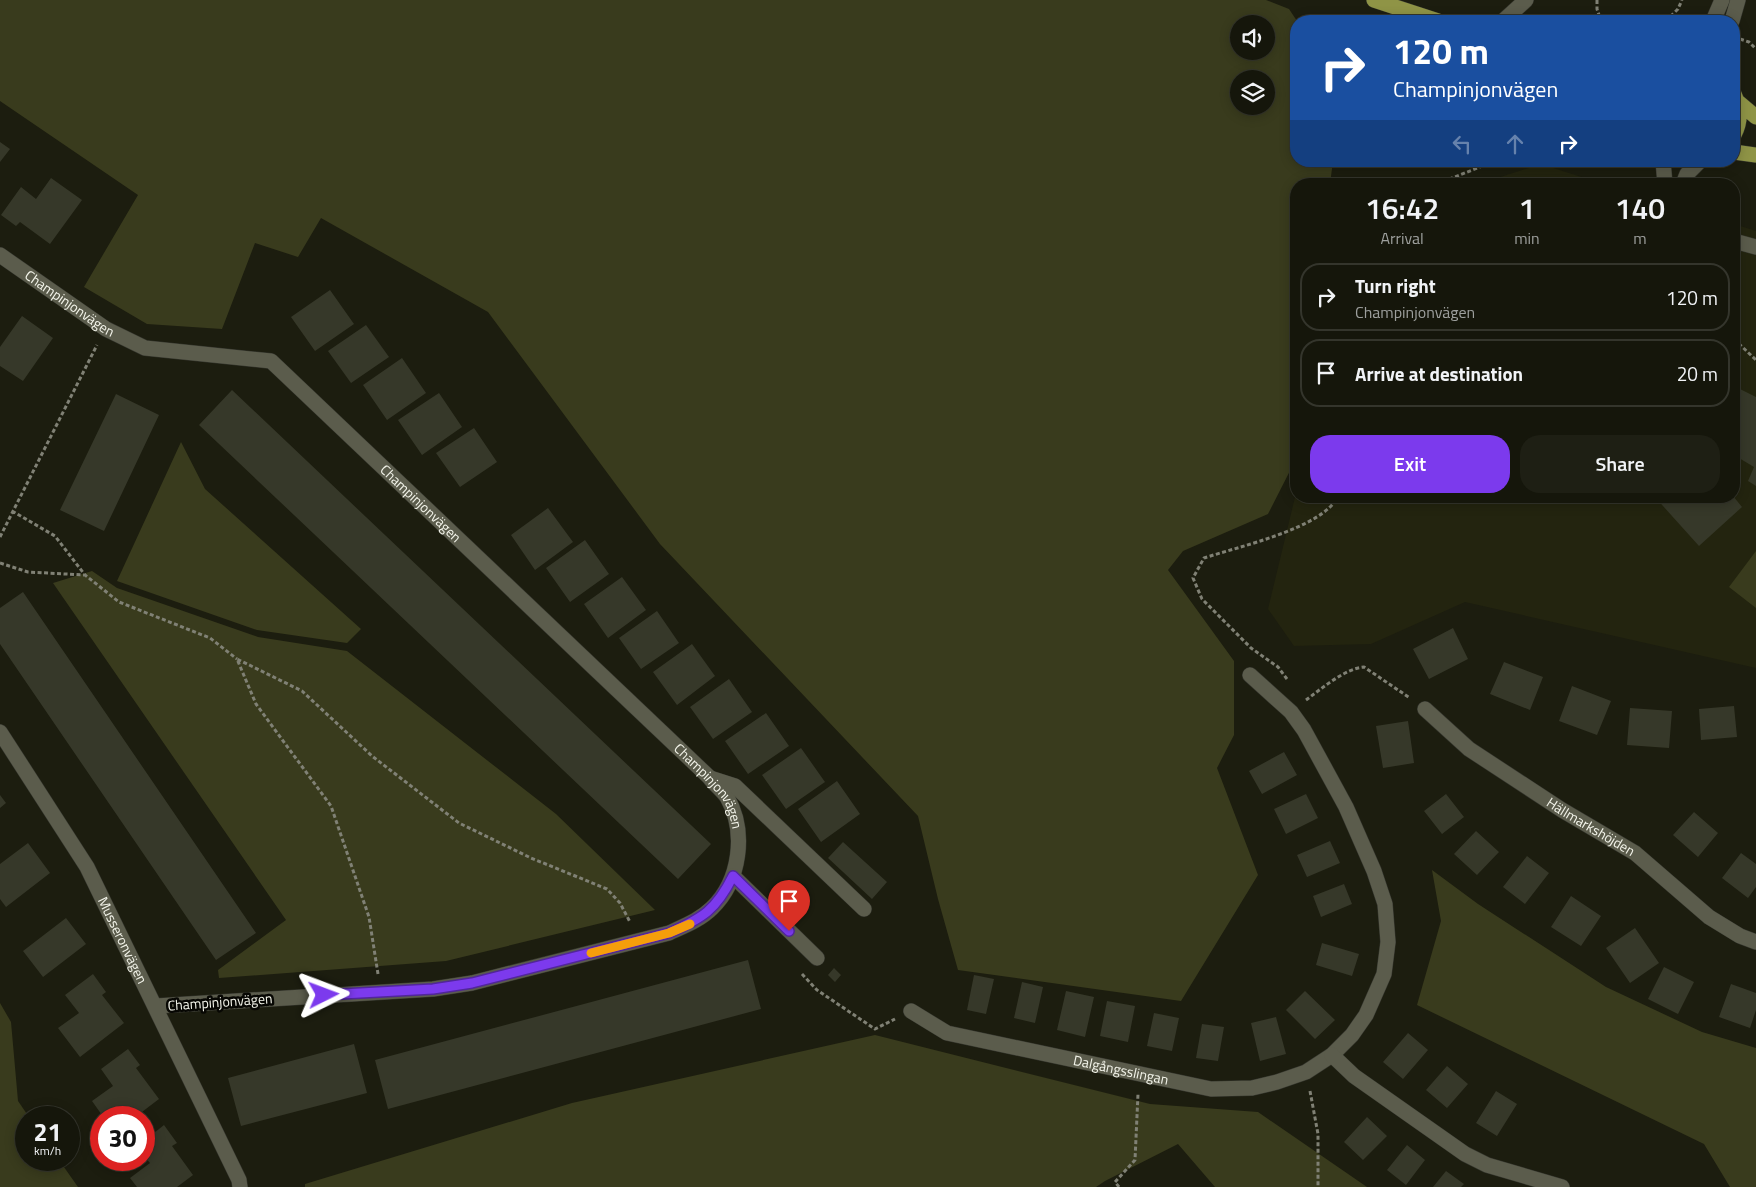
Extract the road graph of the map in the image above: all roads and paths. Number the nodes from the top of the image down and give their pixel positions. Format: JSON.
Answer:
{"nodes":[{"id":1,"x":1374,"y":0,"type":"edge"},
{"id":2,"x":1526,"y":0,"type":"edge"},
{"id":3,"x":1597,"y":0,"type":"edge"},
{"id":4,"x":1682,"y":0,"type":"edge"},
{"id":5,"x":1722,"y":0,"type":"edge"},
{"id":6,"x":1738,"y":0,"type":"edge"},
{"id":7,"x":1420,"y":15,"type":"edge"},
{"id":8,"x":1510,"y":15,"type":"edge"},
{"id":9,"x":1598,"y":15,"type":"edge"},
{"id":10,"x":1672,"y":15,"type":"edge"},
{"id":11,"x":1716,"y":15,"type":"edge"},
{"id":12,"x":1734,"y":15,"type":"edge"},
{"id":13,"x":1740,"y":39,"type":"edge"},
{"id":14,"x":1756,"y":49,"type":"edge"},
{"id":15,"x":1740,"y":102,"type":"edge"},
{"id":16,"x":1756,"y":117,"type":"edge"},
{"id":17,"x":1740,"y":153,"type":"edge"},
{"id":18,"x":1756,"y":155,"type":"edge"},
{"id":19,"x":1480,"y":167,"type":"edge"},
{"id":20,"x":1694,"y":167,"type":"edge"},
{"id":21,"x":1452,"y":178,"type":"edge"},
{"id":22,"x":1685,"y":178,"type":"edge"},
{"id":23,"x":1740,"y":243,"type":"edge"},
{"id":24,"x":1756,"y":247,"type":"edge"},
{"id":25,"x":0,"y":254,"type":"edge"},
{"id":26,"x":106,"y":329,"type":"junction"},
{"id":27,"x":1740,"y":345,"type":"edge"},
{"id":28,"x":1756,"y":360,"type":"edge"},
{"id":29,"x":1335,"y":503,"type":"edge"},
{"id":30,"x":12,"y":511,"type":"junction"},
{"id":31,"x":0,"y":537,"type":"edge"},
{"id":32,"x":0,"y":563,"type":"edge"},
{"id":33,"x":85,"y":575,"type":"junction"},
{"id":34,"x":237,"y":659,"type":"junction"},
{"id":35,"x":1250,"y":675,"type":"dead end"},
{"id":36,"x":1288,"y":681,"type":"dead end"},
{"id":37,"x":1302,"y":702,"type":"dead end"},
{"id":38,"x":1425,"y":709,"type":"joint"},
{"id":39,"x":0,"y":732,"type":"edge"},
{"id":40,"x":709,"y":777,"type":"junction"},
{"id":41,"x":733,"y":876,"type":"junction"},
{"id":42,"x":864,"y":908,"type":"dead end"},
{"id":43,"x":637,"y":942,"type":"junction"},
{"id":44,"x":1756,"y":942,"type":"edge"},
{"id":45,"x":817,"y":958,"type":"dead end"},
{"id":46,"x":381,"y":992,"type":"junction"},
{"id":47,"x":156,"y":1006,"type":"junction"},
{"id":48,"x":911,"y":1011,"type":"dead end"},
{"id":49,"x":1332,"y":1055,"type":"junction"},
{"id":50,"x":1306,"y":1072,"type":"junction"},
{"id":51,"x":1140,"y":1074,"type":"junction"},
{"id":52,"x":240,"y":1187,"type":"edge"},
{"id":53,"x":1119,"y":1187,"type":"edge"},
{"id":54,"x":1318,"y":1187,"type":"edge"},
{"id":55,"x":1562,"y":1187,"type":"edge"}],
"edges":[{"from":1,"to":7,"type":"main road"},
{"from":2,"to":8,"type":"street"},
{"from":3,"to":9,"type":"path"},
{"from":4,"to":10,"type":"path"},
{"from":5,"to":11,"type":"street"},
{"from":6,"to":12,"type":"street"},
{"from":13,"to":14,"type":"path"},
{"from":15,"to":16,"type":"main road"},
{"from":17,"to":18,"type":"main road"},
{"from":19,"to":21,"type":"path"},
{"from":20,"to":22,"type":"street"},
{"from":23,"to":24,"type":"street"},
{"from":25,"to":26,"type":"street","name":"Champinjonvägen"},
{"from":26,"to":30,"type":"path"},
{"from":26,"to":40,"type":"street","name":"Champinjonvägen"},
{"from":27,"to":28,"type":"path"},
{"from":29,"to":36,"type":"path"},
{"from":30,"to":31,"type":"path"},
{"from":30,"to":33,"type":"path"},
{"from":32,"to":33,"type":"path"},
{"from":33,"to":34,"type":"path"},
{"from":34,"to":43,"type":"path"},
{"from":34,"to":46,"type":"path"},
{"from":35,"to":49,"type":"street","name":"Dalgångsslingan"},
{"from":37,"to":38,"type":"path"},
{"from":38,"to":44,"type":"street","name":"Hällmarkshöjden"},
{"from":39,"to":47,"type":"street","name":"Musseronvägen"},
{"from":40,"to":41,"type":"street","name":"Champinjonvägen"},
{"from":40,"to":42,"type":"street"},
{"from":41,"to":43,"type":"street","name":"Champinjonvägen"},
{"from":41,"to":45,"type":"street"},
{"from":43,"to":46,"type":"street","name":"Champinjonvägen"},
{"from":46,"to":47,"type":"street","name":"Champinjonvägen"},
{"from":47,"to":52,"type":"street","name":"Musseronvägen"},
{"from":48,"to":51,"type":"street","name":"Dalgångsslingan"},
{"from":49,"to":50,"type":"street","name":"Dalgångsslingan"},
{"from":49,"to":55,"type":"street"},
{"from":50,"to":51,"type":"street","name":"Dalgångsslingan"},
{"from":50,"to":54,"type":"path"},
{"from":51,"to":53,"type":"path"}]}
